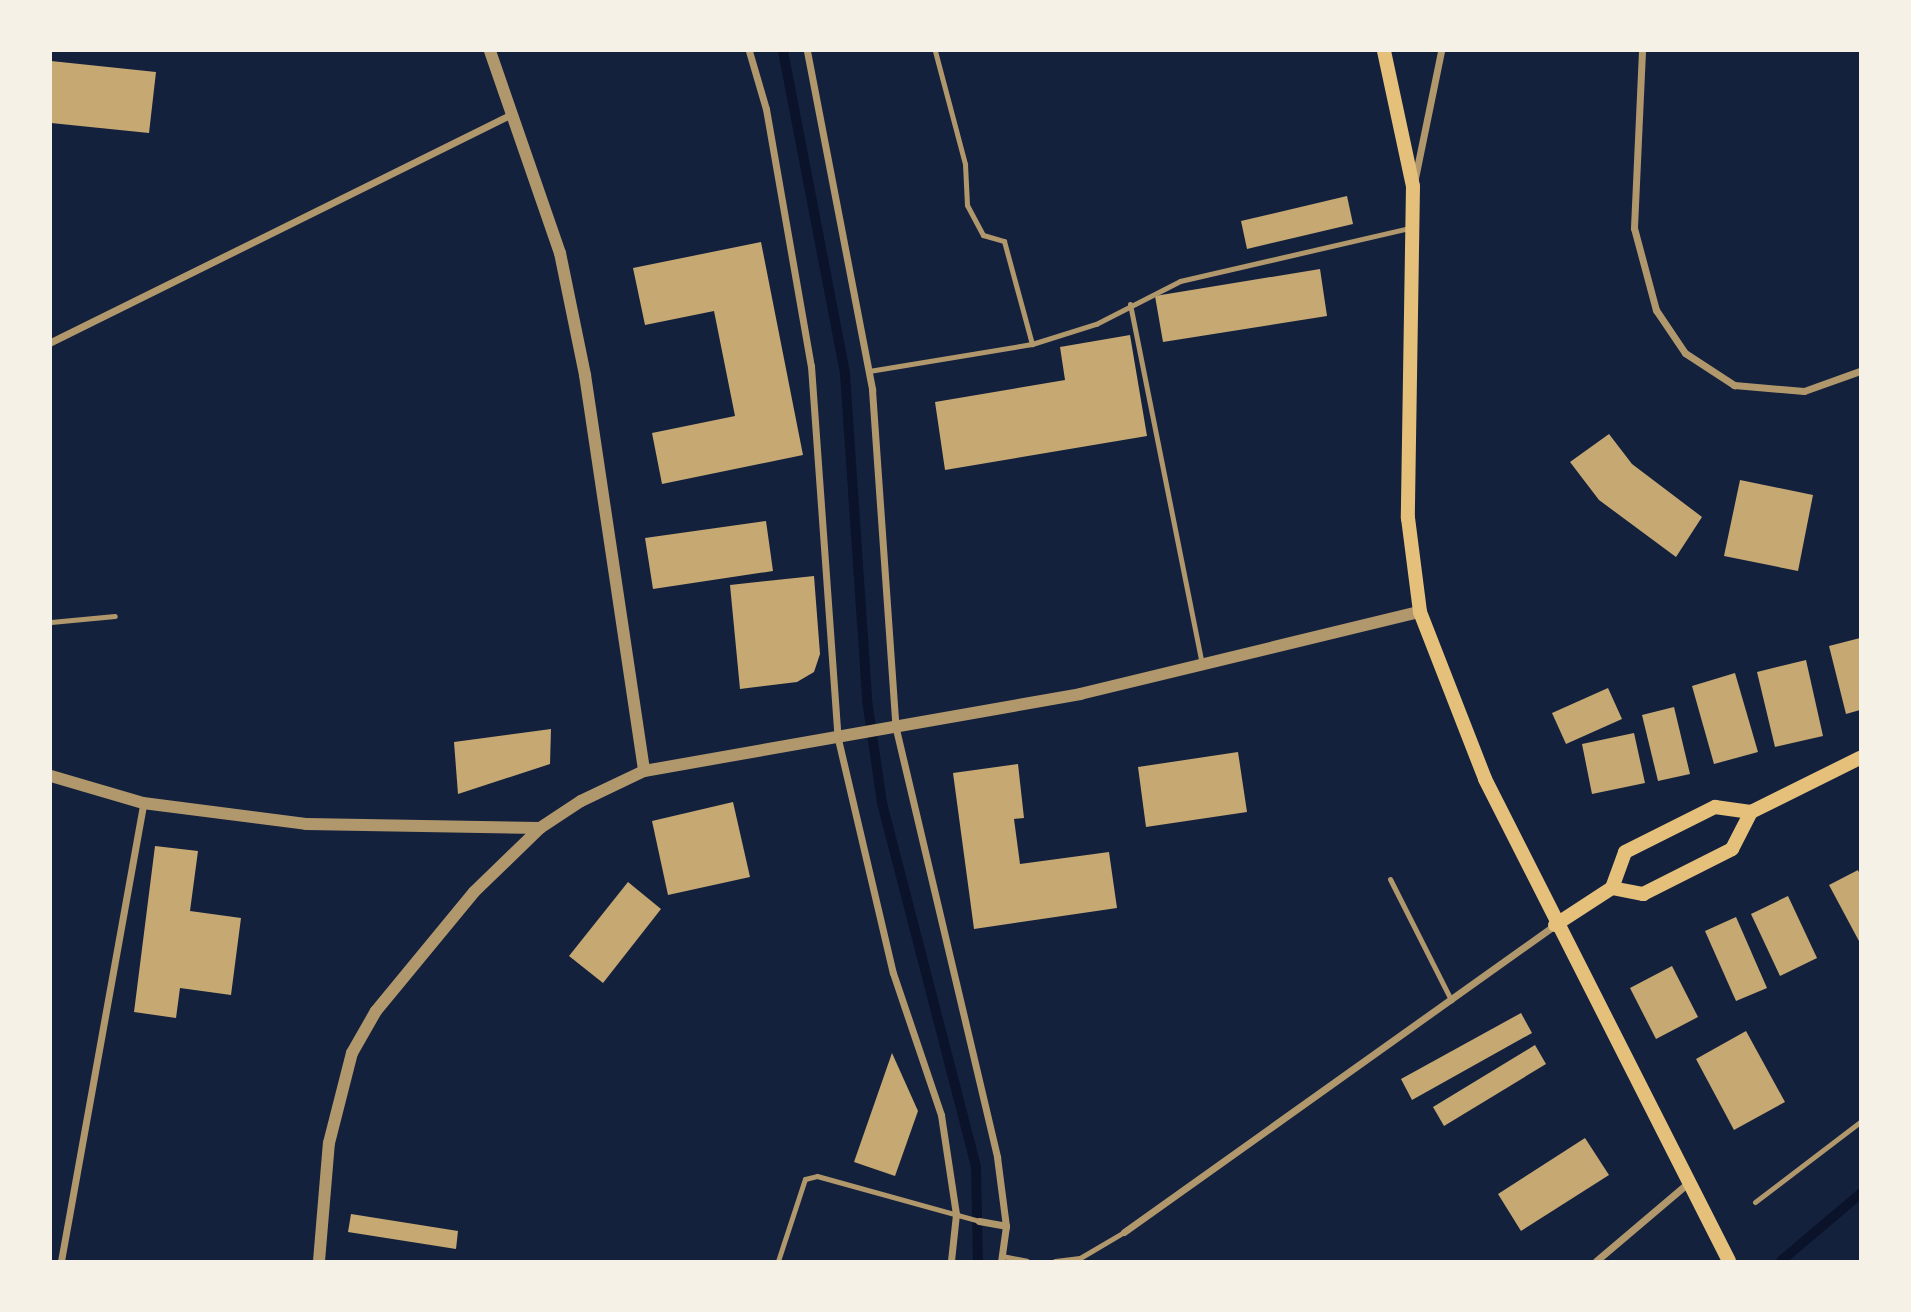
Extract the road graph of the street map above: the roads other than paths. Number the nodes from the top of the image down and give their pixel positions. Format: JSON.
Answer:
{"nodes":[{"id":1,"x":490,"y":51,"type":"edge"},
{"id":2,"x":749,"y":51,"type":"edge"},
{"id":3,"x":807,"y":51,"type":"edge"},
{"id":4,"x":935,"y":51,"type":"edge"},
{"id":5,"x":1384,"y":51,"type":"edge"},
{"id":6,"x":1441,"y":51,"type":"edge"},
{"id":7,"x":1642,"y":51,"type":"edge"},
{"id":8,"x":516,"y":112,"type":"junction"},
{"id":9,"x":1413,"y":186,"type":"junction"},
{"id":10,"x":1414,"y":227,"type":"junction"},
{"id":11,"x":1130,"y":304,"type":"junction"},
{"id":12,"x":51,"y":342,"type":"edge"},
{"id":13,"x":1031,"y":344,"type":"junction"},
{"id":14,"x":869,"y":371,"type":"junction"},
{"id":15,"x":1860,"y":371,"type":"edge"},
{"id":16,"x":1420,"y":612,"type":"junction"},
{"id":17,"x":115,"y":616,"type":"dead end"},
{"id":18,"x":51,"y":622,"type":"edge"},
{"id":19,"x":1202,"y":666,"type":"junction"},
{"id":20,"x":897,"y":729,"type":"junction"},
{"id":21,"x":838,"y":739,"type":"junction"},
{"id":22,"x":1860,"y":758,"type":"edge"},
{"id":23,"x":644,"y":771,"type":"junction"},
{"id":24,"x":51,"y":776,"type":"edge"},
{"id":25,"x":143,"y":803,"type":"junction"},
{"id":26,"x":1751,"y":812,"type":"junction"},
{"id":27,"x":540,"y":828,"type":"junction"},
{"id":28,"x":1390,"y":879,"type":"dead end"},
{"id":29,"x":1612,"y":888,"type":"junction"},
{"id":30,"x":1555,"y":925,"type":"junction"},
{"id":31,"x":1451,"y":1000,"type":"junction"},
{"id":32,"x":1860,"y":1122,"type":"edge"},
{"id":33,"x":1688,"y":1183,"type":"junction"},
{"id":34,"x":1755,"y":1202,"type":"dead end"},
{"id":35,"x":956,"y":1214,"type":"junction"},
{"id":36,"x":979,"y":1221,"type":"joint"},
{"id":37,"x":1002,"y":1225,"type":"junction"},
{"id":38,"x":1124,"y":1232,"type":"joint"},
{"id":39,"x":1002,"y":1259,"type":"edge"},
{"id":40,"x":61,"y":1261,"type":"edge"},
{"id":41,"x":319,"y":1261,"type":"edge"},
{"id":42,"x":778,"y":1261,"type":"edge"},
{"id":43,"x":951,"y":1261,"type":"edge"},
{"id":44,"x":1027,"y":1261,"type":"edge"},
{"id":45,"x":1055,"y":1261,"type":"edge"},
{"id":46,"x":1596,"y":1261,"type":"edge"},
{"id":47,"x":1729,"y":1261,"type":"edge"}],
"edges":[{"from":1,"to":8,"type":"street"},
{"from":2,"to":21,"type":"street"},
{"from":3,"to":14,"type":"street"},
{"from":4,"to":13,"type":"lane"},
{"from":5,"to":9,"type":"main road"},
{"from":6,"to":9,"type":"street"},
{"from":7,"to":15,"type":"street"},
{"from":8,"to":12,"type":"street"},
{"from":8,"to":23,"type":"street"},
{"from":9,"to":10,"type":"main road"},
{"from":10,"to":11,"type":"lane"},
{"from":10,"to":16,"type":"main road"},
{"from":11,"to":13,"type":"lane"},
{"from":11,"to":19,"type":"lane"},
{"from":13,"to":14,"type":"lane"},
{"from":14,"to":20,"type":"street"},
{"from":16,"to":19,"type":"street"},
{"from":16,"to":30,"type":"main road"},
{"from":17,"to":18,"type":"lane"},
{"from":19,"to":20,"type":"street"},
{"from":20,"to":21,"type":"street"},
{"from":20,"to":37,"type":"street"},
{"from":21,"to":23,"type":"street"},
{"from":21,"to":35,"type":"street"},
{"from":22,"to":26,"type":"main road"},
{"from":23,"to":27,"type":"street"},
{"from":24,"to":25,"type":"street"},
{"from":25,"to":27,"type":"street"},
{"from":25,"to":40,"type":"street"},
{"from":26,"to":29,"type":"main road"},
{"from":26,"to":29,"type":"main road"},
{"from":27,"to":41,"type":"street"},
{"from":28,"to":31,"type":"lane"},
{"from":29,"to":30,"type":"main road"},
{"from":30,"to":31,"type":"street"},
{"from":30,"to":33,"type":"main road"},
{"from":31,"to":38,"type":"street"},
{"from":32,"to":34,"type":"lane"},
{"from":33,"to":46,"type":"street"},
{"from":33,"to":47,"type":"main road"},
{"from":35,"to":36,"type":"lane"},
{"from":35,"to":42,"type":"lane"},
{"from":35,"to":43,"type":"street"},
{"from":36,"to":37,"type":"street"},
{"from":37,"to":39,"type":"street"},
{"from":38,"to":45,"type":"lane"},
{"from":39,"to":44,"type":"lane"}]}
